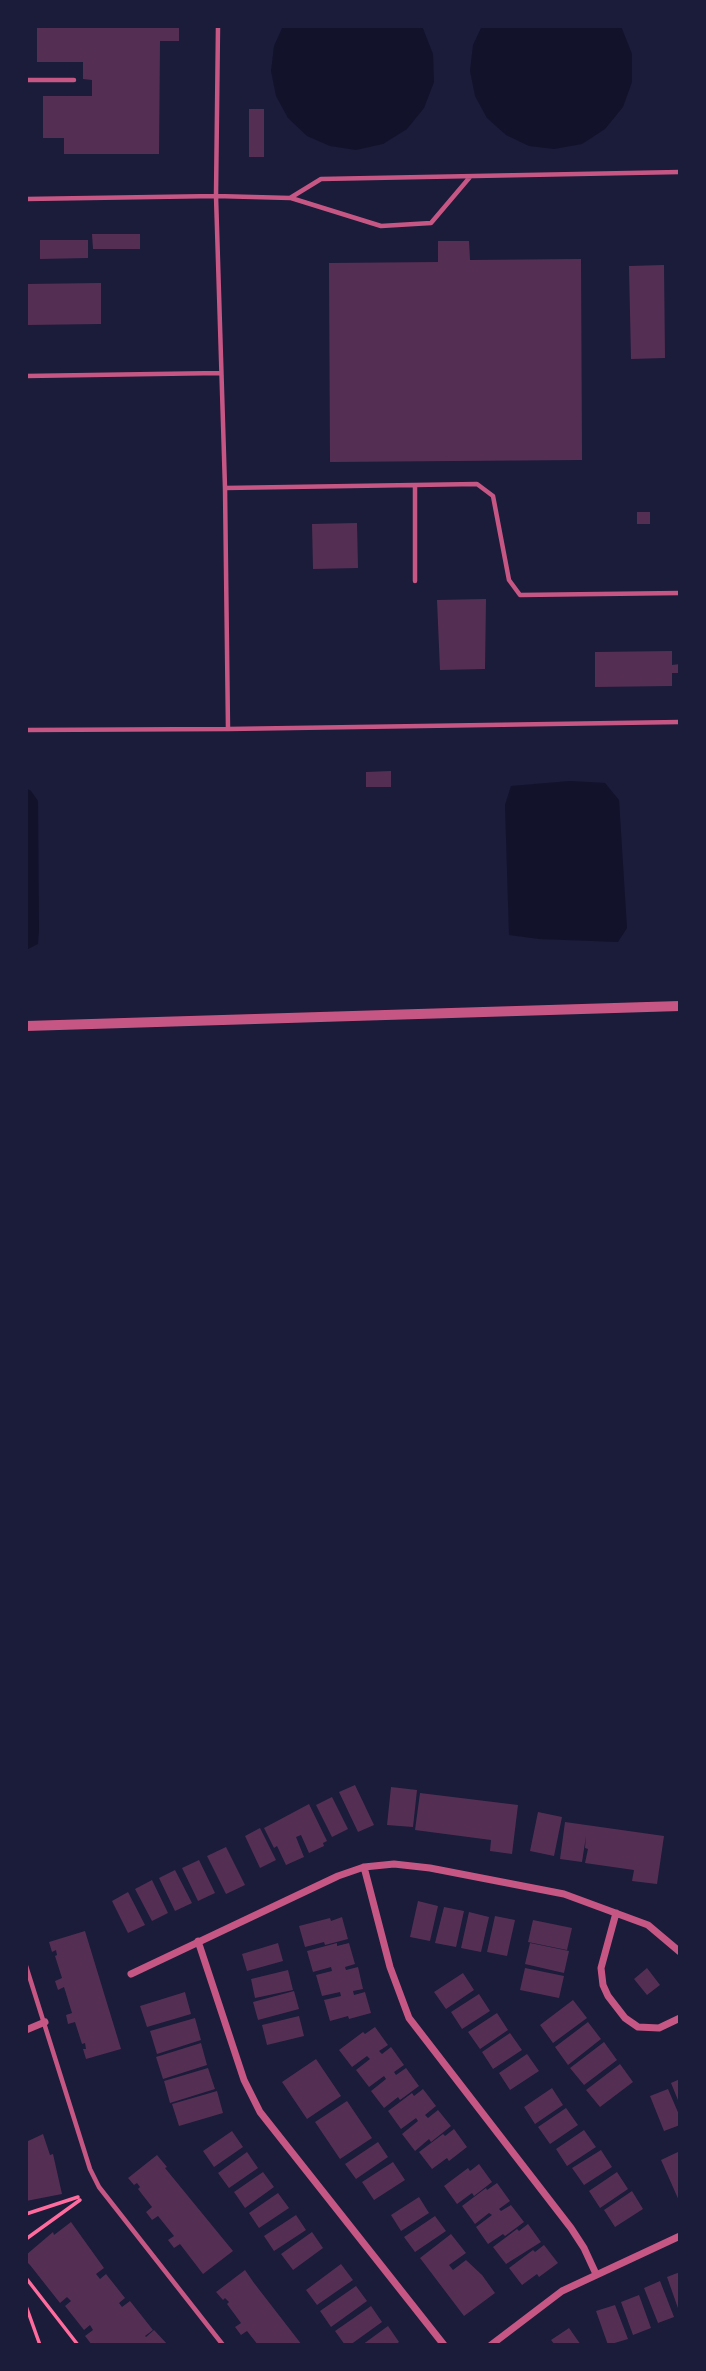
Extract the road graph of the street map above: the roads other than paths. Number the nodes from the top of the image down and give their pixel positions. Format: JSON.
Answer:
{"nodes":[{"id":1,"x":218,"y":26,"type":"edge"},
{"id":2,"x":26,"y":80,"type":"edge"},
{"id":3,"x":74,"y":80,"type":"dead end"},
{"id":4,"x":680,"y":172,"type":"edge"},
{"id":5,"x":470,"y":176,"type":"junction"},
{"id":6,"x":216,"y":196,"type":"junction"},
{"id":7,"x":290,"y":198,"type":"junction"},
{"id":8,"x":26,"y":199,"type":"edge"},
{"id":9,"x":220,"y":373,"type":"junction"},
{"id":10,"x":26,"y":376,"type":"edge"},
{"id":11,"x":415,"y":485,"type":"junction"},
{"id":12,"x":225,"y":488,"type":"junction"},
{"id":13,"x":415,"y":581,"type":"dead end"},
{"id":14,"x":680,"y":593,"type":"edge"},
{"id":15,"x":680,"y":722,"type":"edge"},
{"id":16,"x":228,"y":729,"type":"junction"},
{"id":17,"x":26,"y":730,"type":"edge"},
{"id":18,"x":680,"y":1006,"type":"edge"},
{"id":19,"x":26,"y":1026,"type":"edge"},
{"id":20,"x":364,"y":1867,"type":"junction"},
{"id":21,"x":616,"y":1913,"type":"junction"},
{"id":22,"x":198,"y":1941,"type":"junction"},
{"id":23,"x":680,"y":1952,"type":"edge"},
{"id":24,"x":26,"y":1966,"type":"edge"},
{"id":25,"x":131,"y":1974,"type":"dead end"},
{"id":26,"x":680,"y":2018,"type":"edge"},
{"id":27,"x":45,"y":2022,"type":"junction"},
{"id":28,"x":26,"y":2030,"type":"edge"},
{"id":29,"x":680,"y":2236,"type":"edge"},
{"id":30,"x":596,"y":2274,"type":"junction"},
{"id":31,"x":223,"y":2345,"type":"edge"},
{"id":32,"x":444,"y":2345,"type":"edge"},
{"id":33,"x":491,"y":2345,"type":"edge"}],
"edges":[{"from":1,"to":6,"type":"lane"},
{"from":2,"to":3,"type":"lane"},
{"from":4,"to":5,"type":"lane"},
{"from":5,"to":7,"type":"lane"},
{"from":5,"to":7,"type":"lane"},
{"from":6,"to":7,"type":"lane"},
{"from":6,"to":8,"type":"lane"},
{"from":6,"to":9,"type":"lane"},
{"from":9,"to":10,"type":"lane"},
{"from":9,"to":12,"type":"lane"},
{"from":11,"to":12,"type":"lane"},
{"from":11,"to":13,"type":"lane"},
{"from":11,"to":14,"type":"lane"},
{"from":12,"to":16,"type":"lane"},
{"from":15,"to":16,"type":"lane"},
{"from":16,"to":17,"type":"lane"},
{"from":18,"to":19,"type":"street"},
{"from":20,"to":21,"type":"street"},
{"from":20,"to":22,"type":"street"},
{"from":20,"to":30,"type":"street"},
{"from":21,"to":23,"type":"street"},
{"from":21,"to":26,"type":"street"},
{"from":22,"to":25,"type":"street"},
{"from":22,"to":32,"type":"street"},
{"from":24,"to":27,"type":"lane"},
{"from":27,"to":28,"type":"street"},
{"from":27,"to":31,"type":"lane"},
{"from":29,"to":30,"type":"street"},
{"from":30,"to":33,"type":"street"}]}
